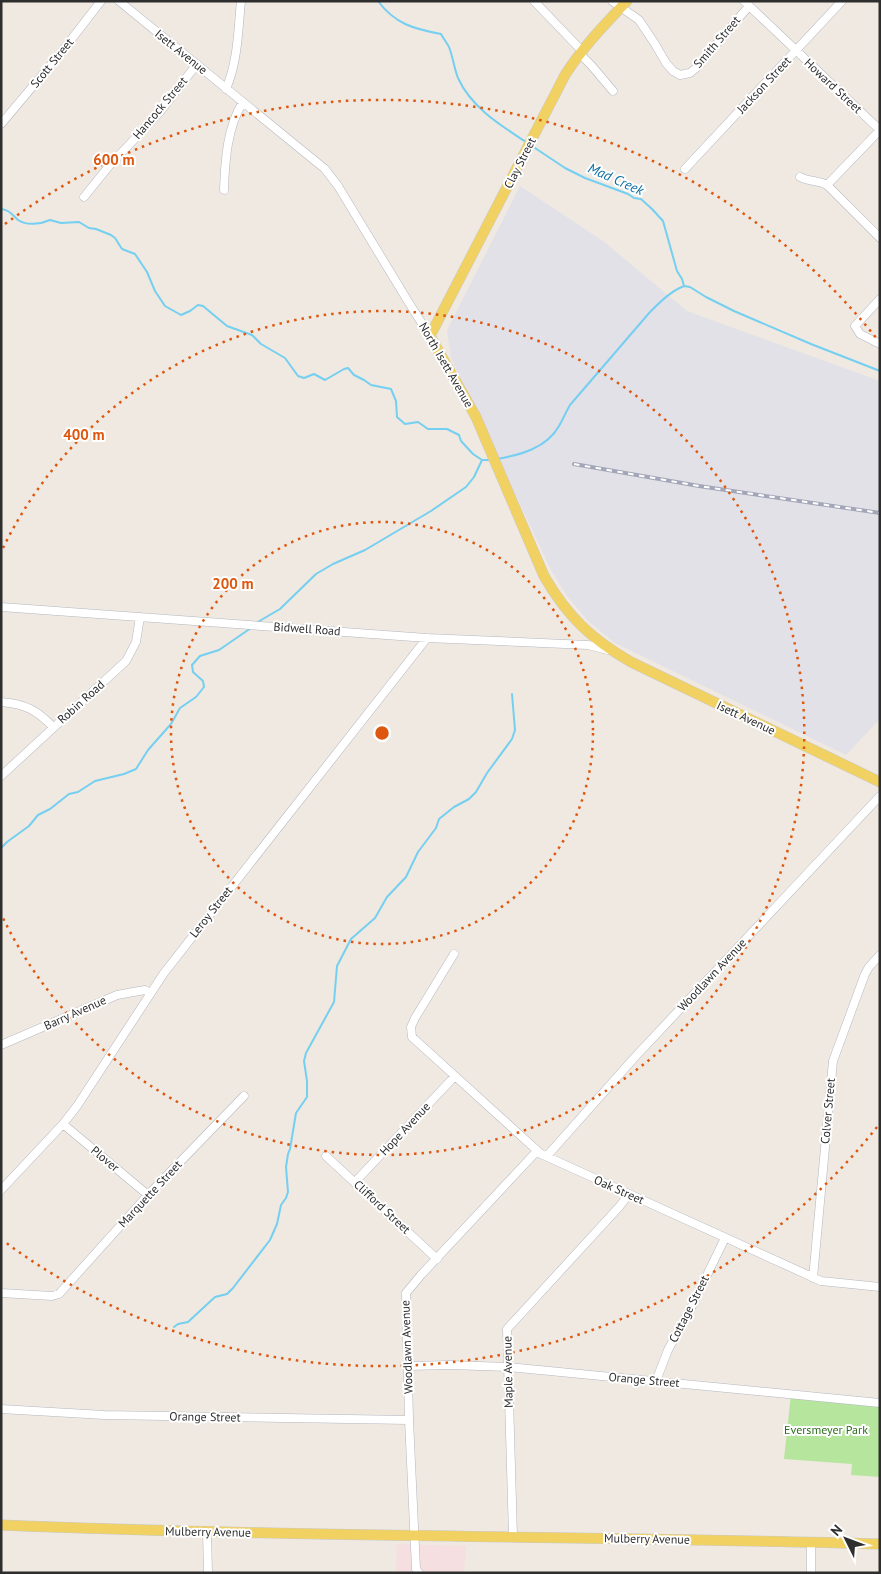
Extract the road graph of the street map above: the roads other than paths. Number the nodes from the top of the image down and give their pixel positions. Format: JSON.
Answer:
{"nodes":[{"id":1,"x":101,"y":1,"type":"edge"},
{"id":2,"x":119,"y":1,"type":"edge"},
{"id":3,"x":241,"y":1,"type":"edge"},
{"id":4,"x":534,"y":1,"type":"edge"},
{"id":5,"x":842,"y":1,"type":"edge"},
{"id":6,"x":620,"y":3,"type":"edge"},
{"id":7,"x":746,"y":4,"type":"edge"},
{"id":8,"x":796,"y":51,"type":"junction"},
{"id":9,"x":581,"y":53,"type":"junction"},
{"id":10,"x":197,"y":64,"type":"junction"},
{"id":11,"x":226,"y":88,"type":"junction"},
{"id":12,"x":613,"y":91,"type":"dead end"},
{"id":13,"x":243,"y":102,"type":"junction"},
{"id":14,"x":1,"y":124,"type":"edge"},
{"id":15,"x":880,"y":130,"type":"edge"},
{"id":16,"x":686,"y":169,"type":"dead end"},
{"id":17,"x":800,"y":177,"type":"dead end"},
{"id":18,"x":827,"y":185,"type":"junction"},
{"id":19,"x":224,"y":190,"type":"dead end"},
{"id":20,"x":84,"y":198,"type":"dead end"},
{"id":21,"x":880,"y":238,"type":"edge"},
{"id":22,"x":880,"y":299,"type":"edge"},
{"id":23,"x":430,"y":336,"type":"junction"},
{"id":24,"x":880,"y":344,"type":"edge"},
{"id":25,"x":1,"y":607,"type":"edge"},
{"id":26,"x":140,"y":617,"type":"junction"},
{"id":27,"x":427,"y":638,"type":"junction"},
{"id":28,"x":613,"y":652,"type":"junction"},
{"id":29,"x":1,"y":702,"type":"edge"},
{"id":30,"x":53,"y":727,"type":"junction"},
{"id":31,"x":1,"y":776,"type":"edge"},
{"id":32,"x":880,"y":782,"type":"edge"},
{"id":33,"x":880,"y":796,"type":"edge"},
{"id":34,"x":454,"y":954,"type":"dead end"},
{"id":35,"x":880,"y":955,"type":"edge"},
{"id":36,"x":150,"y":993,"type":"junction"},
{"id":37,"x":1,"y":1045,"type":"edge"},
{"id":38,"x":454,"y":1077,"type":"junction"},
{"id":39,"x":244,"y":1096,"type":"dead end"},
{"id":40,"x":63,"y":1124,"type":"junction"},
{"id":41,"x":537,"y":1151,"type":"junction"},
{"id":42,"x":326,"y":1156,"type":"dead end"},
{"id":43,"x":546,"y":1156,"type":"junction"},
{"id":44,"x":355,"y":1182,"type":"junction"},
{"id":45,"x":1,"y":1190,"type":"edge"},
{"id":46,"x":629,"y":1194,"type":"junction"},
{"id":47,"x":148,"y":1195,"type":"junction"},
{"id":48,"x":725,"y":1238,"type":"junction"},
{"id":49,"x":437,"y":1259,"type":"junction"},
{"id":50,"x":813,"y":1278,"type":"junction"},
{"id":51,"x":880,"y":1287,"type":"edge"},
{"id":52,"x":1,"y":1293,"type":"edge"},
{"id":53,"x":408,"y":1366,"type":"junction"},
{"id":54,"x":508,"y":1367,"type":"junction"},
{"id":55,"x":656,"y":1382,"type":"junction"},
{"id":56,"x":880,"y":1403,"type":"edge"},
{"id":57,"x":1,"y":1409,"type":"edge"},
{"id":58,"x":409,"y":1420,"type":"junction"},
{"id":59,"x":1,"y":1525,"type":"edge"},
{"id":60,"x":207,"y":1532,"type":"junction"},
{"id":61,"x":414,"y":1535,"type":"junction"},
{"id":62,"x":513,"y":1536,"type":"junction"},
{"id":63,"x":810,"y":1542,"type":"junction"},
{"id":64,"x":880,"y":1544,"type":"edge"},
{"id":65,"x":208,"y":1573,"type":"edge"},
{"id":66,"x":419,"y":1573,"type":"edge"},
{"id":67,"x":811,"y":1573,"type":"edge"}],
"edges":[{"from":1,"to":14,"type":"street","name":"Scott Street"},
{"from":2,"to":10,"type":"street","name":"Isett Avenue"},
{"from":3,"to":11,"type":"street"},
{"from":4,"to":9,"type":"street"},
{"from":5,"to":8,"type":"street","name":"Jackson Street"},
{"from":6,"to":7,"type":"street","name":"Smith Street"},
{"from":6,"to":9,"type":"main road","name":"Clay Street"},
{"from":7,"to":8,"type":"street","name":"Howard Street"},
{"from":8,"to":15,"type":"street","name":"Howard Street"},
{"from":8,"to":16,"type":"street","name":"Jackson Street"},
{"from":9,"to":12,"type":"street"},
{"from":9,"to":23,"type":"main road","name":"Clay Street"},
{"from":10,"to":11,"type":"street","name":"Isett Avenue"},
{"from":10,"to":20,"type":"street","name":"Hancock Street"},
{"from":11,"to":13,"type":"street","name":"Isett Avenue"},
{"from":13,"to":19,"type":"street"},
{"from":13,"to":23,"type":"street","name":"North Isett Avenue"},
{"from":15,"to":18,"type":"street"},
{"from":17,"to":18,"type":"street"},
{"from":18,"to":21,"type":"street"},
{"from":22,"to":24,"type":"street"},
{"from":23,"to":28,"type":"main road","name":"North Isett Avenue"},
{"from":25,"to":26,"type":"street","name":"Bidwell Road"},
{"from":26,"to":27,"type":"street","name":"Bidwell Road"},
{"from":26,"to":30,"type":"street","name":"Robin Road"},
{"from":27,"to":28,"type":"street","name":"Bidwell Road"},
{"from":27,"to":36,"type":"street","name":"Leroy Street"},
{"from":28,"to":32,"type":"main road","name":"Isett Avenue"},
{"from":29,"to":30,"type":"street"},
{"from":30,"to":31,"type":"street","name":"Robin Road"},
{"from":33,"to":43,"type":"street","name":"Woodlawn Avenue"},
{"from":34,"to":38,"type":"street","name":"Oak Street"},
{"from":35,"to":50,"type":"street","name":"Colver Street"},
{"from":36,"to":37,"type":"street","name":"Barry Avenue"},
{"from":36,"to":40,"type":"street","name":"Leroy Street"},
{"from":38,"to":41,"type":"street","name":"Oak Street"},
{"from":38,"to":44,"type":"street","name":"Hope Avenue"},
{"from":39,"to":47,"type":"street","name":"Marquette Street"},
{"from":40,"to":45,"type":"street","name":"Leroy Street"},
{"from":40,"to":47,"type":"street","name":"Plover"},
{"from":41,"to":43,"type":"street","name":"Oak Street"},
{"from":41,"to":49,"type":"street","name":"Woodlawn Avenue"},
{"from":42,"to":44,"type":"street","name":"Clifford Street"},
{"from":43,"to":46,"type":"street","name":"Oak Street"},
{"from":44,"to":49,"type":"street","name":"Clifford Street"},
{"from":46,"to":48,"type":"street","name":"Oak Street"},
{"from":46,"to":54,"type":"street","name":"Maple Avenue"},
{"from":47,"to":52,"type":"street","name":"Marquette Street"},
{"from":48,"to":50,"type":"street","name":"Oak Street"},
{"from":48,"to":55,"type":"street","name":"Cottage Street"},
{"from":49,"to":53,"type":"street","name":"Woodlawn Avenue"},
{"from":50,"to":51,"type":"street","name":"Oak Street"},
{"from":53,"to":54,"type":"street","name":"Orange Street"},
{"from":53,"to":58,"type":"street","name":"Woodlawn Avenue"},
{"from":54,"to":55,"type":"street","name":"Orange Street"},
{"from":54,"to":62,"type":"street","name":"Maple Avenue"},
{"from":55,"to":56,"type":"street","name":"Orange Street"},
{"from":57,"to":58,"type":"street","name":"Orange Street"},
{"from":58,"to":61,"type":"street","name":"Woodlawn Avenue"},
{"from":59,"to":60,"type":"main road","name":"Mulberry Avenue"},
{"from":60,"to":61,"type":"main road","name":"Mulberry Avenue"},
{"from":60,"to":65,"type":"street"},
{"from":61,"to":62,"type":"main road","name":"Mulberry Avenue"},
{"from":61,"to":66,"type":"street"},
{"from":62,"to":63,"type":"main road","name":"Mulberry Avenue"},
{"from":63,"to":64,"type":"main road","name":"Mulberry Avenue"},
{"from":63,"to":67,"type":"street"}]}
